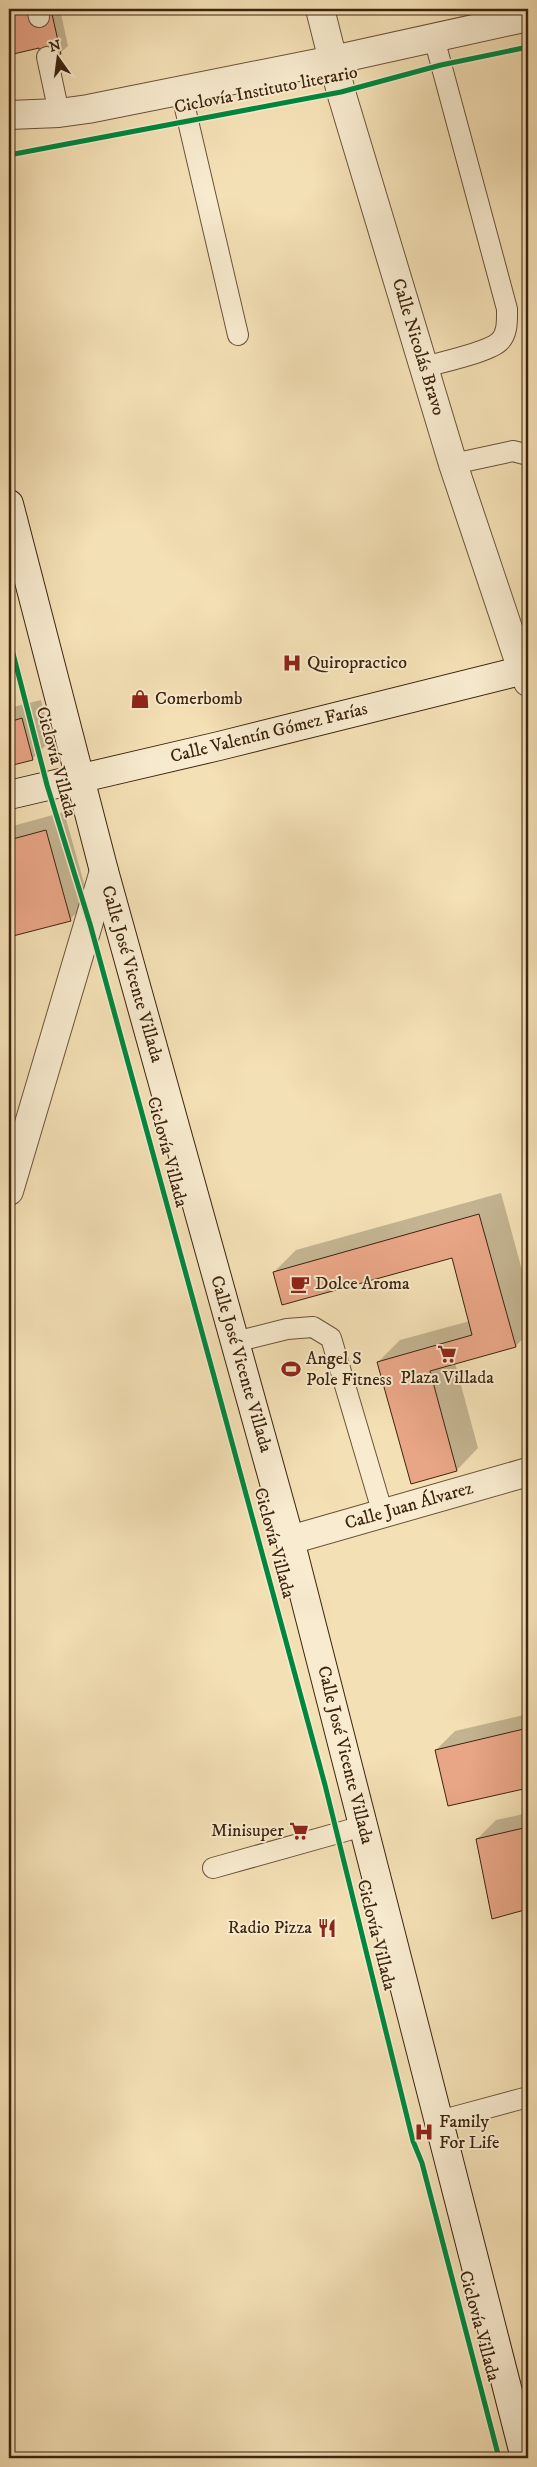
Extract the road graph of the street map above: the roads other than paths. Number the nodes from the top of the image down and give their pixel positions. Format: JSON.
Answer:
{"nodes":[{"id":1,"x":320,"y":9,"type":"edge"},
{"id":2,"x":528,"y":17,"type":"edge"},
{"id":3,"x":434,"y":38,"type":"junction"},
{"id":4,"x":47,"y":57,"type":"dead end"},
{"id":5,"x":332,"y":60,"type":"junction"},
{"id":6,"x":181,"y":91,"type":"junction"},
{"id":7,"x":59,"y":114,"type":"junction"},
{"id":8,"x":9,"y":115,"type":"edge"},
{"id":9,"x":238,"y":335,"type":"dead end"},
{"id":10,"x":424,"y":368,"type":"junction"},
{"id":11,"x":528,"y":455,"type":"edge"},
{"id":12,"x":453,"y":464,"type":"junction"},
{"id":13,"x":9,"y":504,"type":"edge"},
{"id":14,"x":526,"y":674,"type":"edge"},
{"id":15,"x":79,"y":777,"type":"junction"},
{"id":16,"x":9,"y":795,"type":"edge"},
{"id":17,"x":104,"y":871,"type":"junction"},
{"id":18,"x":9,"y":1191,"type":"edge"},
{"id":19,"x":235,"y":1342,"type":"junction"},
{"id":20,"x":528,"y":1472,"type":"edge"},
{"id":21,"x":383,"y":1514,"type":"junction"},
{"id":22,"x":290,"y":1540,"type":"junction"},
{"id":23,"x":364,"y":1826,"type":"junction"},
{"id":24,"x":214,"y":1868,"type":"dead end"},
{"id":25,"x":528,"y":2097,"type":"edge"},
{"id":26,"x":439,"y":2121,"type":"junction"},
{"id":27,"x":525,"y":2458,"type":"edge"}],
"edges":[{"from":1,"to":5,"type":"main road","name":"Calle Nicolás Bravo"},
{"from":2,"to":3,"type":"main road"},
{"from":3,"to":5,"type":"main road"},
{"from":3,"to":10,"type":"lane"},
{"from":4,"to":7,"type":"lane"},
{"from":5,"to":6,"type":"main road"},
{"from":5,"to":10,"type":"main road","name":"Calle Nicolás Bravo"},
{"from":6,"to":7,"type":"main road"},
{"from":6,"to":9,"type":"lane"},
{"from":7,"to":8,"type":"main road"},
{"from":10,"to":12,"type":"main road","name":"Calle Nicolás Bravo"},
{"from":11,"to":12,"type":"lane"},
{"from":12,"to":14,"type":"main road","name":"Calle Nicolás Bravo"},
{"from":13,"to":15,"type":"main road","name":"Calle José Vicente Villada"},
{"from":14,"to":15,"type":"main road","name":"Calle Valentín Gómez Farías"},
{"from":15,"to":16,"type":"main road","name":"Calle Valentín Gómez Farías"},
{"from":15,"to":17,"type":"main road","name":"Calle José Vicente Villada"},
{"from":17,"to":18,"type":"main road"},
{"from":17,"to":19,"type":"main road","name":"Calle José Vicente Villada"},
{"from":19,"to":21,"type":"lane"},
{"from":19,"to":22,"type":"main road","name":"Calle José Vicente Villada"},
{"from":20,"to":21,"type":"main road","name":"Calle Juan Álvarez"},
{"from":21,"to":22,"type":"main road","name":"Calle Juan Álvarez"},
{"from":22,"to":23,"type":"main road","name":"Calle José Vicente Villada"},
{"from":23,"to":24,"type":"lane"},
{"from":23,"to":26,"type":"main road","name":"Calle José Vicente Villada"},
{"from":25,"to":26,"type":"lane"},
{"from":26,"to":27,"type":"main road","name":"Calle José Vicente Villada"}]}
